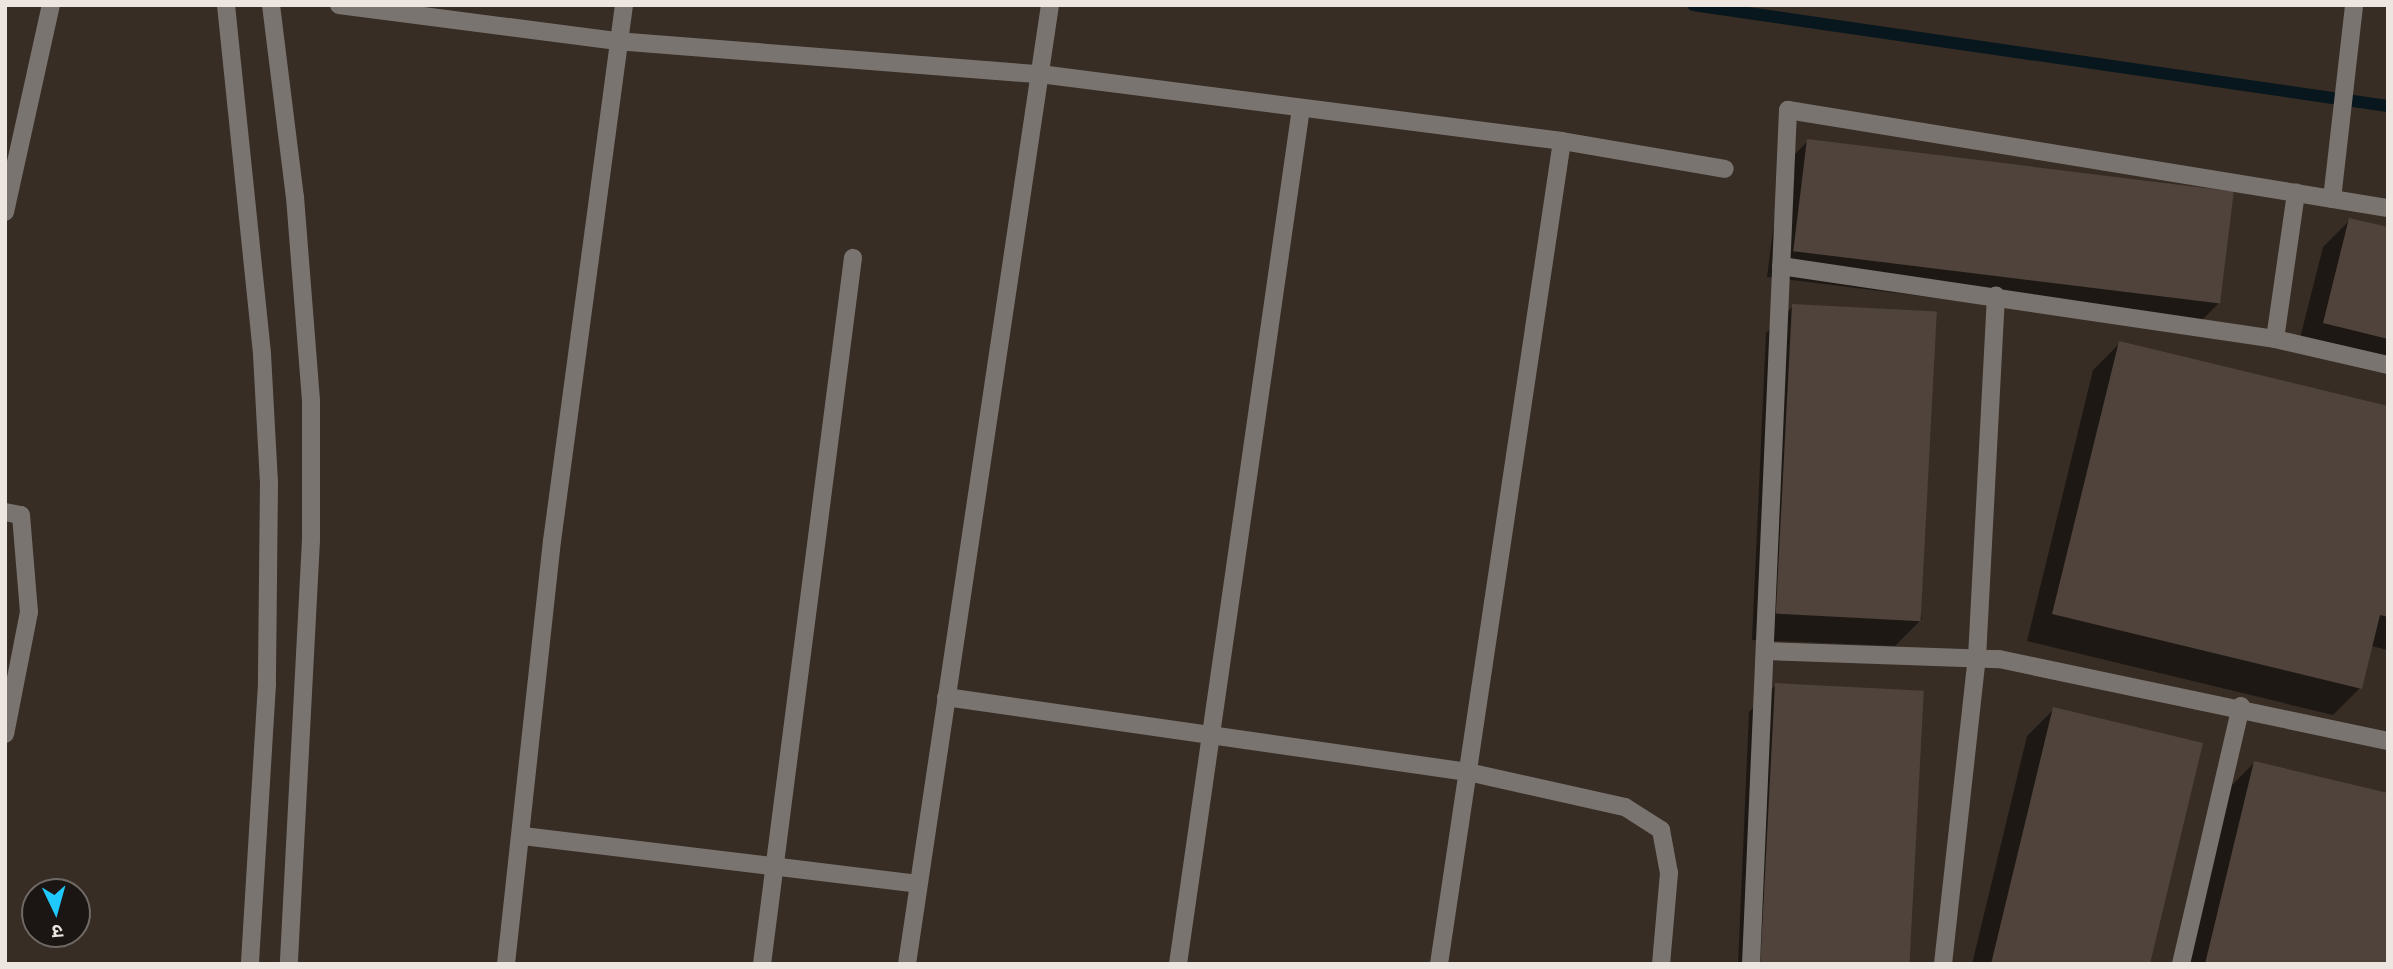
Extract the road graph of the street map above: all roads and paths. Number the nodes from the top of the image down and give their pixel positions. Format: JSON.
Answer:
{"nodes":[{"id":1,"x":51,"y":5,"type":"edge"},
{"id":2,"x":226,"y":5,"type":"edge"},
{"id":3,"x":271,"y":5,"type":"edge"},
{"id":4,"x":339,"y":5,"type":"edge"},
{"id":5,"x":624,"y":5,"type":"edge"},
{"id":6,"x":1050,"y":5,"type":"edge"},
{"id":7,"x":2354,"y":5,"type":"edge"},
{"id":8,"x":616,"y":41,"type":"junction"},
{"id":9,"x":1040,"y":74,"type":"junction"},
{"id":10,"x":1301,"y":108,"type":"junction"},
{"id":11,"x":1562,"y":141,"type":"junction"},
{"id":12,"x":1725,"y":169,"type":"dead end"},
{"id":13,"x":2296,"y":193,"type":"junction"},
{"id":14,"x":2332,"y":199,"type":"junction"},
{"id":15,"x":2388,"y":208,"type":"edge"},
{"id":16,"x":5,"y":212,"type":"edge"},
{"id":17,"x":853,"y":258,"type":"dead end"},
{"id":18,"x":1781,"y":266,"type":"junction"},
{"id":19,"x":1996,"y":295,"type":"junction"},
{"id":20,"x":2275,"y":339,"type":"junction"},
{"id":21,"x":2388,"y":365,"type":"edge"},
{"id":22,"x":5,"y":512,"type":"edge"},
{"id":23,"x":1765,"y":651,"type":"junction"},
{"id":24,"x":1977,"y":658,"type":"junction"},
{"id":25,"x":946,"y":697,"type":"junction"},
{"id":26,"x":2241,"y":706,"type":"junction"},
{"id":27,"x":5,"y":734,"type":"edge"},
{"id":28,"x":1211,"y":735,"type":"junction"},
{"id":29,"x":2388,"y":741,"type":"edge"},
{"id":30,"x":1468,"y":772,"type":"junction"},
{"id":31,"x":523,"y":836,"type":"junction"},
{"id":32,"x":775,"y":866,"type":"junction"},
{"id":33,"x":918,"y":884,"type":"junction"},
{"id":34,"x":250,"y":964,"type":"edge"},
{"id":35,"x":289,"y":964,"type":"edge"},
{"id":36,"x":506,"y":964,"type":"edge"},
{"id":37,"x":762,"y":964,"type":"edge"},
{"id":38,"x":907,"y":964,"type":"edge"},
{"id":39,"x":1178,"y":964,"type":"edge"},
{"id":40,"x":1439,"y":964,"type":"edge"},
{"id":41,"x":1661,"y":964,"type":"edge"},
{"id":42,"x":1751,"y":964,"type":"edge"},
{"id":43,"x":1943,"y":964,"type":"edge"},
{"id":44,"x":2181,"y":964,"type":"edge"}],
"edges":[{"from":1,"to":16,"type":"street"},
{"from":2,"to":34,"type":"street"},
{"from":3,"to":35,"type":"street"},
{"from":4,"to":8,"type":"street"},
{"from":5,"to":8,"type":"street"},
{"from":6,"to":9,"type":"street"},
{"from":7,"to":14,"type":"street"},
{"from":8,"to":9,"type":"street"},
{"from":8,"to":31,"type":"street"},
{"from":9,"to":10,"type":"street"},
{"from":9,"to":25,"type":"street"},
{"from":10,"to":11,"type":"street"},
{"from":10,"to":28,"type":"street"},
{"from":11,"to":12,"type":"street"},
{"from":11,"to":30,"type":"street"},
{"from":13,"to":14,"type":"street"},
{"from":13,"to":18,"type":"street"},
{"from":13,"to":20,"type":"street"},
{"from":14,"to":15,"type":"street"},
{"from":17,"to":32,"type":"street"},
{"from":18,"to":19,"type":"street"},
{"from":18,"to":23,"type":"street"},
{"from":19,"to":20,"type":"street"},
{"from":19,"to":24,"type":"street"},
{"from":20,"to":21,"type":"street"},
{"from":22,"to":27,"type":"street"},
{"from":23,"to":24,"type":"street"},
{"from":23,"to":42,"type":"street"},
{"from":24,"to":26,"type":"street"},
{"from":24,"to":43,"type":"street"},
{"from":25,"to":28,"type":"street"},
{"from":25,"to":33,"type":"street"},
{"from":26,"to":29,"type":"street"},
{"from":26,"to":44,"type":"street"},
{"from":28,"to":30,"type":"street"},
{"from":28,"to":39,"type":"street"},
{"from":30,"to":40,"type":"street"},
{"from":30,"to":41,"type":"street"},
{"from":31,"to":32,"type":"street"},
{"from":31,"to":36,"type":"street"},
{"from":32,"to":33,"type":"street"},
{"from":32,"to":37,"type":"street"},
{"from":33,"to":38,"type":"street"}]}
